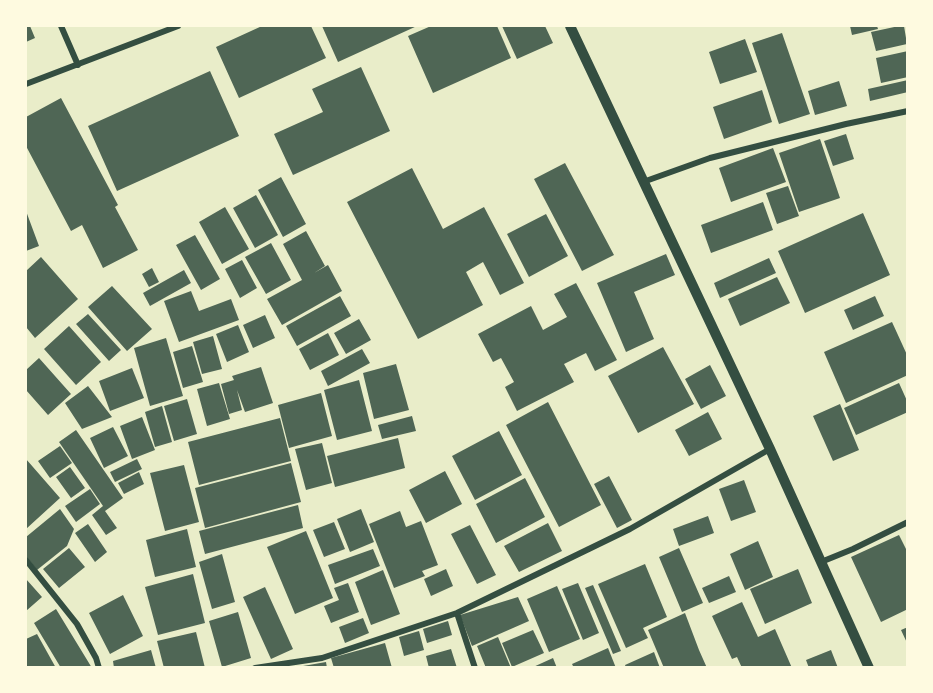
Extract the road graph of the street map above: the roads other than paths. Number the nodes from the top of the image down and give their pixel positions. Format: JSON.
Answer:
{"nodes":[{"id":1,"x":62,"y":26,"type":"edge"},
{"id":2,"x":178,"y":26,"type":"edge"},
{"id":3,"x":570,"y":26,"type":"edge"},
{"id":4,"x":78,"y":65,"type":"junction"},
{"id":5,"x":26,"y":84,"type":"edge"},
{"id":6,"x":908,"y":111,"type":"edge"},
{"id":7,"x":643,"y":182,"type":"junction"},
{"id":8,"x":770,"y":449,"type":"junction"},
{"id":9,"x":908,"y":522,"type":"edge"},
{"id":10,"x":26,"y":560,"type":"edge"},
{"id":11,"x":821,"y":562,"type":"junction"},
{"id":12,"x":457,"y":613,"type":"junction"},
{"id":13,"x":99,"y":668,"type":"edge"},
{"id":14,"x":255,"y":668,"type":"edge"},
{"id":15,"x":475,"y":668,"type":"edge"},
{"id":16,"x":868,"y":668,"type":"edge"}],
"edges":[{"from":1,"to":4,"type":"street"},
{"from":2,"to":4,"type":"street"},
{"from":3,"to":7,"type":"street"},
{"from":4,"to":5,"type":"street"},
{"from":6,"to":7,"type":"street"},
{"from":7,"to":8,"type":"street"},
{"from":8,"to":11,"type":"street"},
{"from":8,"to":12,"type":"street"},
{"from":9,"to":11,"type":"street"},
{"from":10,"to":13,"type":"street"},
{"from":11,"to":16,"type":"street"},
{"from":12,"to":14,"type":"street"},
{"from":12,"to":15,"type":"street"}]}
